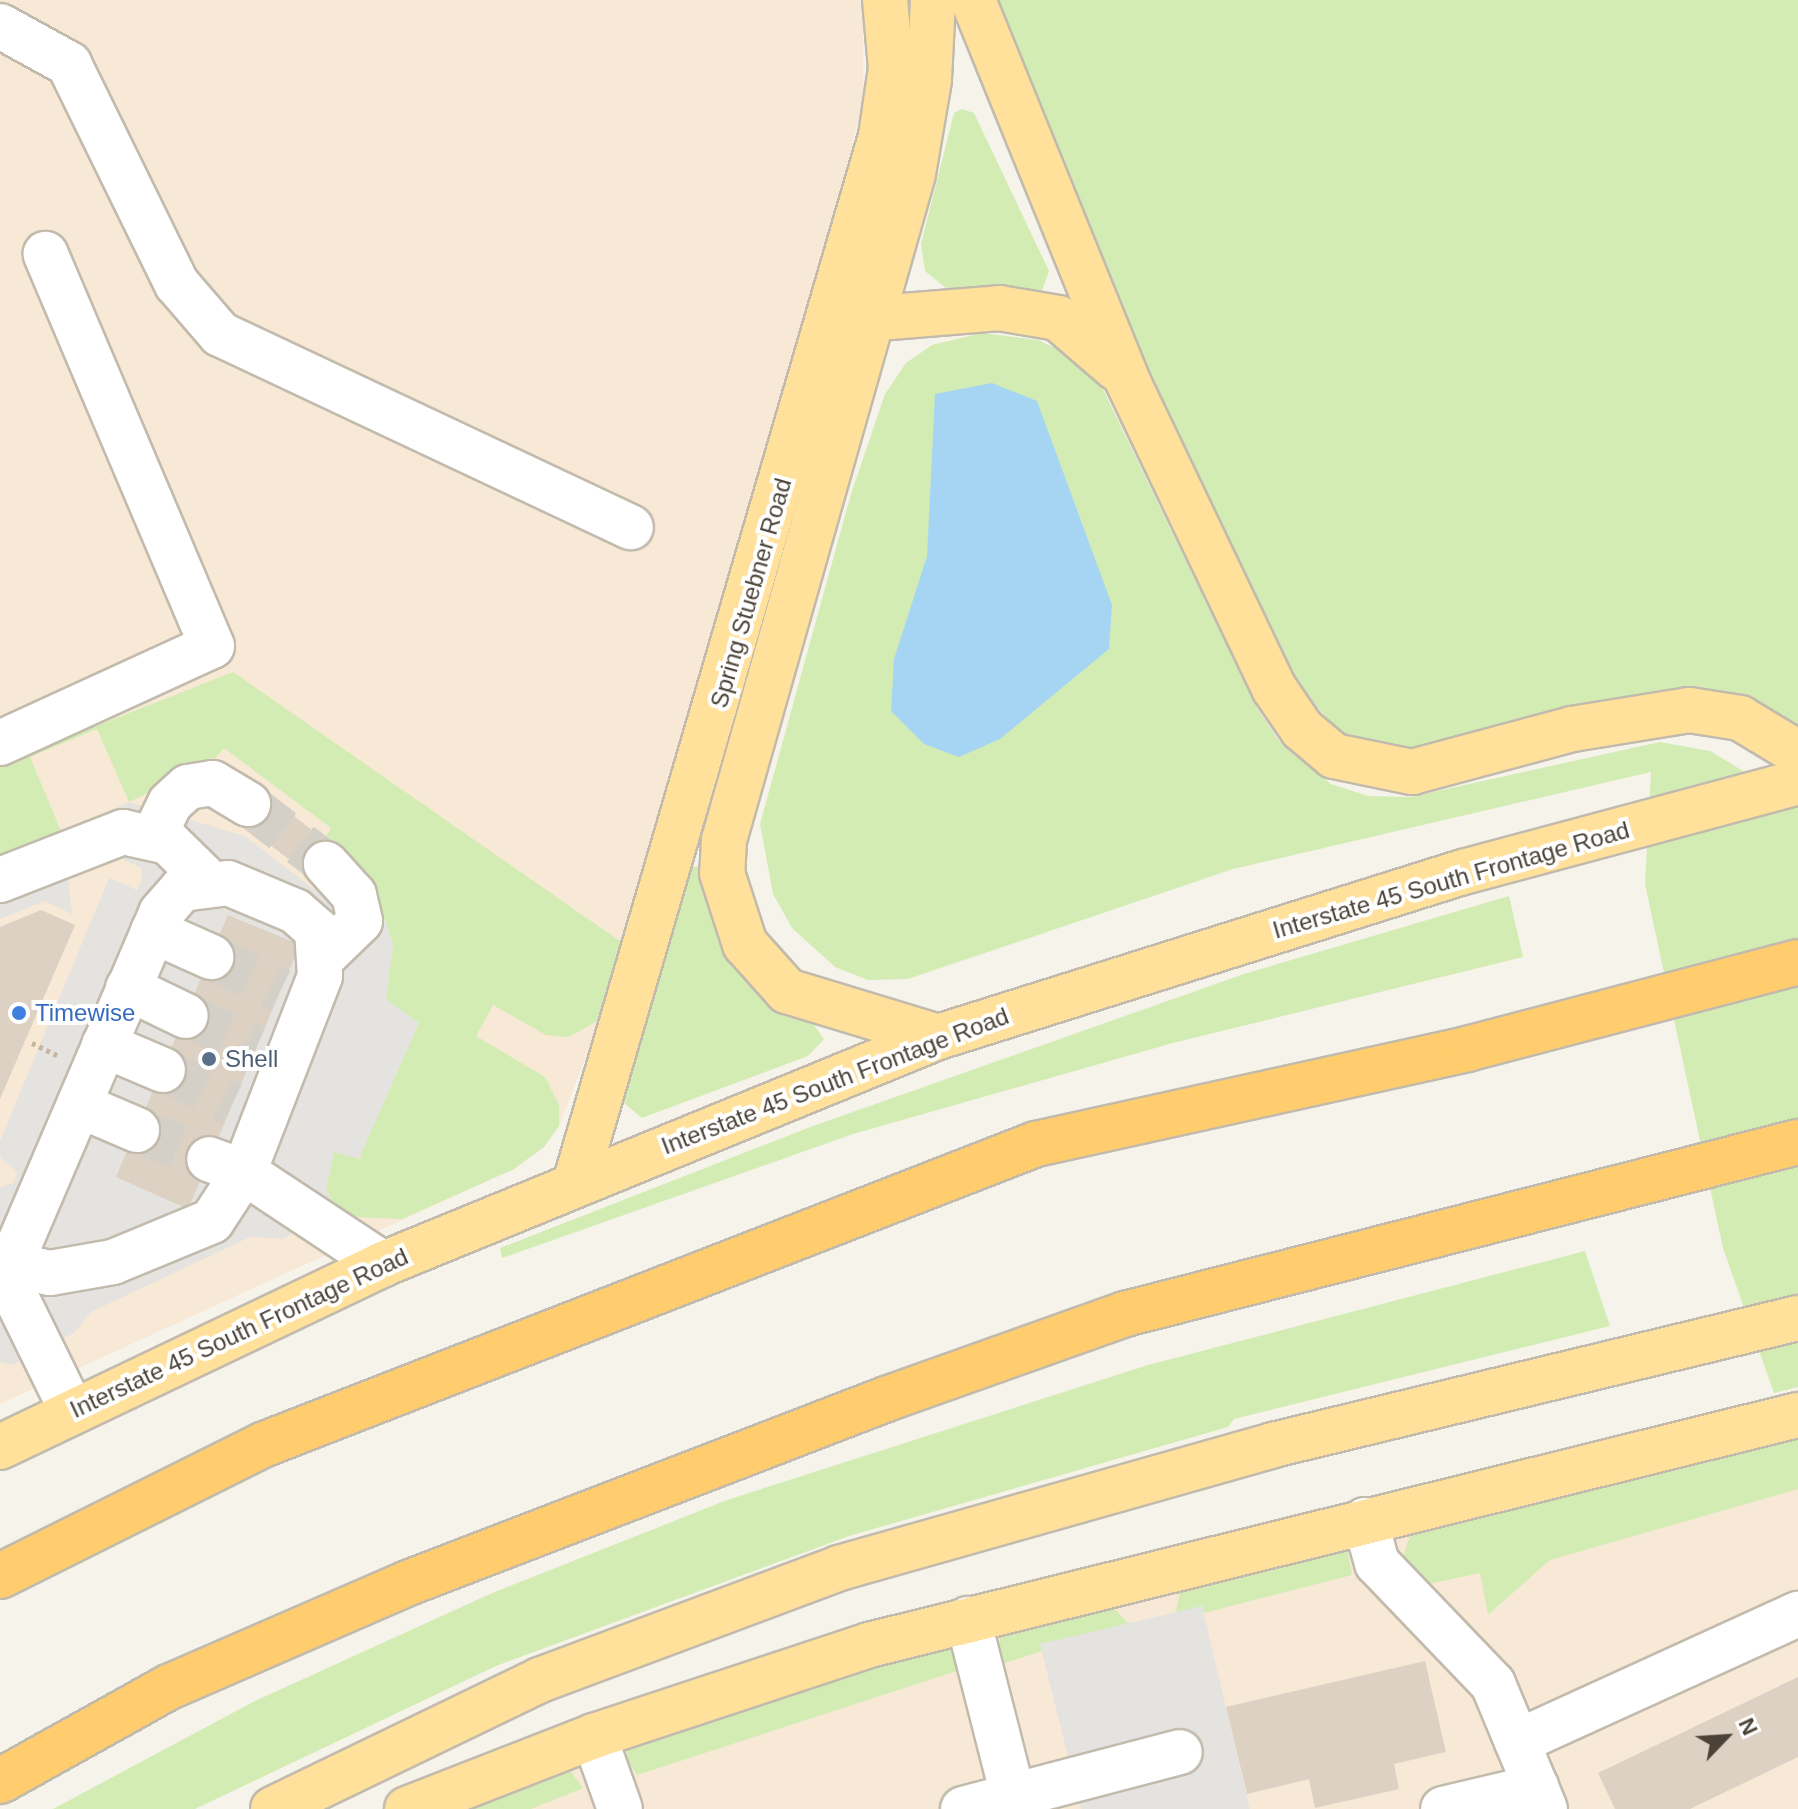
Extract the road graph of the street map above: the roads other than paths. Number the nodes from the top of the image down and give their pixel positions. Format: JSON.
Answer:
{"nodes":[{"id":1,"x":885,"y":0,"type":"edge"},
{"id":2,"x":933,"y":0,"type":"edge"},
{"id":3,"x":973,"y":0,"type":"edge"},
{"id":4,"x":0,"y":26,"type":"edge"},
{"id":5,"x":46,"y":254,"type":"dead end"},
{"id":6,"x":849,"y":321,"type":"junction"},
{"id":7,"x":1128,"y":382,"type":"junction"},
{"id":8,"x":631,"y":527,"type":"dead end"},
{"id":9,"x":0,"y":743,"type":"edge"},
{"id":10,"x":1798,"y":753,"type":"edge"},
{"id":11,"x":1798,"y":782,"type":"edge"},
{"id":12,"x":248,"y":804,"type":"tunnel mouth"},
{"id":13,"x":155,"y":834,"type":"junction"},
{"id":14,"x":326,"y":864,"type":"tunnel mouth"},
{"id":15,"x":0,"y":880,"type":"edge"},
{"id":16,"x":207,"y":880,"type":"junction"},
{"id":17,"x":153,"y":931,"type":"junction"},
{"id":18,"x":324,"y":956,"type":"junction"},
{"id":19,"x":211,"y":957,"type":"tunnel mouth"},
{"id":20,"x":1798,"y":962,"type":"edge"},
{"id":21,"x":128,"y":988,"type":"junction"},
{"id":22,"x":186,"y":1016,"type":"tunnel mouth"},
{"id":23,"x":938,"y":1037,"type":"junction"},
{"id":24,"x":104,"y":1045,"type":"junction"},
{"id":25,"x":163,"y":1070,"type":"tunnel mouth"},
{"id":26,"x":81,"y":1106,"type":"junction"},
{"id":27,"x":137,"y":1130,"type":"tunnel mouth"},
{"id":28,"x":1798,"y":1142,"type":"edge"},
{"id":29,"x":226,"y":1166,"type":"junction"},
{"id":30,"x":576,"y":1180,"type":"junction"},
{"id":31,"x":383,"y":1264,"type":"junction"},
{"id":32,"x":7,"y":1266,"type":"edge"},
{"id":33,"x":1798,"y":1318,"type":"edge"},
{"id":34,"x":72,"y":1411,"type":"junction"},
{"id":35,"x":1798,"y":1415,"type":"edge"},
{"id":36,"x":0,"y":1447,"type":"edge"},
{"id":37,"x":1365,"y":1520,"type":"junction"},
{"id":38,"x":0,"y":1576,"type":"edge"},
{"id":39,"x":1798,"y":1614,"type":"edge"},
{"id":40,"x":968,"y":1619,"type":"junction"},
{"id":41,"x":594,"y":1736,"type":"junction"},
{"id":42,"x":1517,"y":1742,"type":"junction"},
{"id":43,"x":1180,"y":1752,"type":"dead end"},
{"id":44,"x":0,"y":1781,"type":"edge"},
{"id":45,"x":1013,"y":1796,"type":"junction"},
{"id":46,"x":1540,"y":1798,"type":"edge"},
{"id":47,"x":273,"y":1809,"type":"edge"},
{"id":48,"x":408,"y":1809,"type":"edge"},
{"id":49,"x":620,"y":1809,"type":"edge"},
{"id":50,"x":963,"y":1809,"type":"edge"},
{"id":51,"x":1443,"y":1809,"type":"edge"}],
"edges":[{"from":1,"to":6,"type":"main road","name":"Spring Stuebner Road"},
{"from":2,"to":6,"type":"main road","name":"Spring Stuebner Road"},
{"from":3,"to":7,"type":"main road"},
{"from":4,"to":8,"type":"lane"},
{"from":5,"to":9,"type":"lane"},
{"from":6,"to":7,"type":"main road"},
{"from":6,"to":23,"type":"main road","name":"Spring Stuebner Road"},
{"from":6,"to":30,"type":"main road","name":"Spring Stuebner Road"},
{"from":7,"to":10,"type":"main road"},
{"from":11,"to":23,"type":"main road","name":"Interstate 45 South Frontage Road"},
{"from":12,"to":13,"type":"lane"},
{"from":13,"to":15,"type":"lane"},
{"from":13,"to":16,"type":"lane"},
{"from":14,"to":18,"type":"lane"},
{"from":16,"to":17,"type":"lane"},
{"from":16,"to":18,"type":"lane"},
{"from":17,"to":19,"type":"lane"},
{"from":17,"to":21,"type":"lane"},
{"from":18,"to":29,"type":"lane"},
{"from":20,"to":38,"type":"highway"},
{"from":21,"to":22,"type":"lane"},
{"from":21,"to":24,"type":"lane"},
{"from":23,"to":30,"type":"main road","name":"Interstate 45 South Frontage Road"},
{"from":24,"to":25,"type":"lane"},
{"from":24,"to":26,"type":"lane"},
{"from":26,"to":27,"type":"lane"},
{"from":26,"to":32,"type":"lane"},
{"from":28,"to":44,"type":"highway"},
{"from":29,"to":31,"type":"lane"},
{"from":29,"to":32,"type":"lane"},
{"from":30,"to":31,"type":"main road","name":"Interstate 45 South Frontage Road"},
{"from":31,"to":34,"type":"main road","name":"Interstate 45 South Frontage Road"},
{"from":32,"to":34,"type":"lane"},
{"from":33,"to":47,"type":"main road"},
{"from":34,"to":36,"type":"main road","name":"Interstate 45 South Frontage Road"},
{"from":35,"to":37,"type":"main road"},
{"from":37,"to":40,"type":"main road"},
{"from":37,"to":42,"type":"lane"},
{"from":39,"to":42,"type":"lane"},
{"from":40,"to":41,"type":"main road"},
{"from":40,"to":45,"type":"lane"},
{"from":41,"to":48,"type":"main road"},
{"from":41,"to":49,"type":"lane"},
{"from":42,"to":46,"type":"lane"},
{"from":43,"to":45,"type":"lane"},
{"from":45,"to":50,"type":"lane"},
{"from":46,"to":51,"type":"lane"}]}
